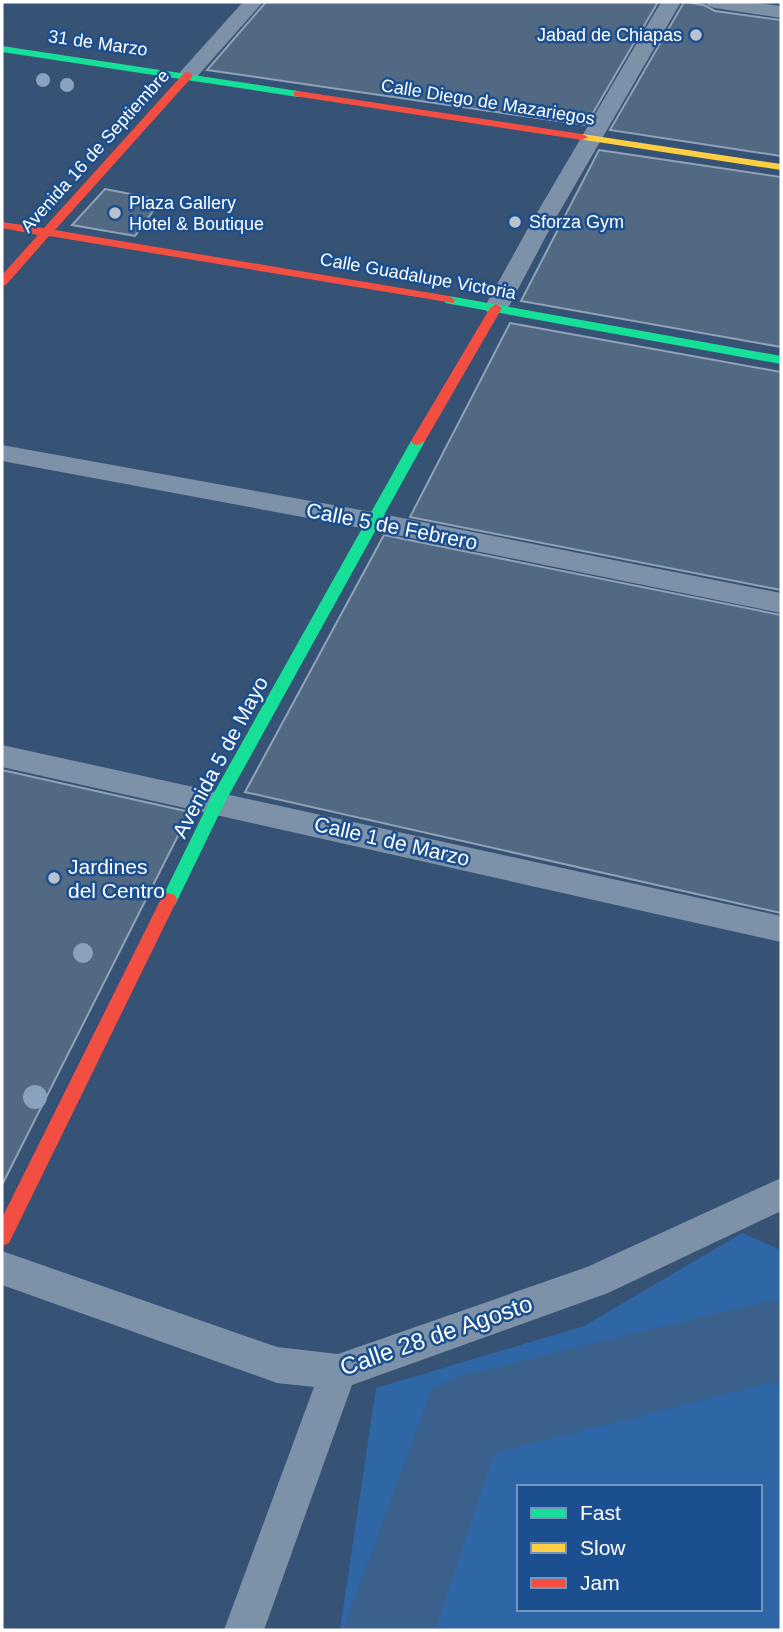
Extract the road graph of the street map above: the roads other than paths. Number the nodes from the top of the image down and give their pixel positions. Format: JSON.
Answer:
{"nodes":[{"id":1,"x":253,"y":2,"type":"edge"},
{"id":2,"x":671,"y":2,"type":"edge"},
{"id":3,"x":715,"y":2,"type":"edge"},
{"id":4,"x":781,"y":12,"type":"edge"},
{"id":5,"x":2,"y":49,"type":"edge"},
{"id":6,"x":188,"y":75,"type":"junction"},
{"id":7,"x":593,"y":138,"type":"junction"},
{"id":8,"x":781,"y":167,"type":"edge"},
{"id":9,"x":2,"y":225,"type":"edge"},
{"id":10,"x":47,"y":233,"type":"junction"},
{"id":11,"x":2,"y":282,"type":"edge"},
{"id":12,"x":496,"y":308,"type":"junction"},
{"id":13,"x":781,"y":360,"type":"edge"},
{"id":14,"x":2,"y":453,"type":"edge"},
{"id":15,"x":372,"y":521,"type":"junction"},
{"id":16,"x":781,"y":603,"type":"edge"},
{"id":17,"x":2,"y":756,"type":"edge"},
{"id":18,"x":217,"y":802,"type":"junction"},
{"id":19,"x":781,"y":929,"type":"edge"},
{"id":20,"x":781,"y":1194,"type":"edge"},
{"id":21,"x":2,"y":1237,"type":"edge"},
{"id":22,"x":2,"y":1268,"type":"edge"},
{"id":23,"x":338,"y":1372,"type":"junction"},
{"id":24,"x":244,"y":1630,"type":"edge"}],
"edges":[{"from":1,"to":6,"type":"street"},
{"from":2,"to":7,"type":"street"},
{"from":3,"to":4,"type":"street"},
{"from":5,"to":6,"type":"main road","name":"31 de Marzo"},
{"from":6,"to":7,"type":"main road","name":"Calle Diego de Mazariegos"},
{"from":6,"to":10,"type":"main road","name":"Avenida 16 de Septiembre"},
{"from":7,"to":8,"type":"main road","name":"Calle Diego de Mazariegos"},
{"from":7,"to":12,"type":"street"},
{"from":9,"to":10,"type":"main road","name":"Calle Guadalupe Victoria"},
{"from":10,"to":11,"type":"main road","name":"Avenida 16 de Septiembre"},
{"from":10,"to":12,"type":"main road","name":"Calle Guadalupe Victoria"},
{"from":12,"to":13,"type":"main road","name":"Calle Guadalupe Victoria"},
{"from":12,"to":15,"type":"main road","name":"Avenida 5 de Mayo"},
{"from":14,"to":15,"type":"street","name":"Calle 5 de Febrero"},
{"from":15,"to":16,"type":"street","name":"Calle 5 de Febrero"},
{"from":15,"to":18,"type":"main road","name":"Avenida 5 de Mayo"},
{"from":17,"to":18,"type":"street","name":"Calle 1 de Marzo"},
{"from":18,"to":19,"type":"street","name":"Calle 1 de Marzo"},
{"from":18,"to":21,"type":"main road","name":"Avenida 5 de Mayo"},
{"from":20,"to":23,"type":"street","name":"Calle 28 de Agosto"},
{"from":22,"to":23,"type":"street","name":"Calle 28 de Agosto"},
{"from":23,"to":24,"type":"street"}]}
